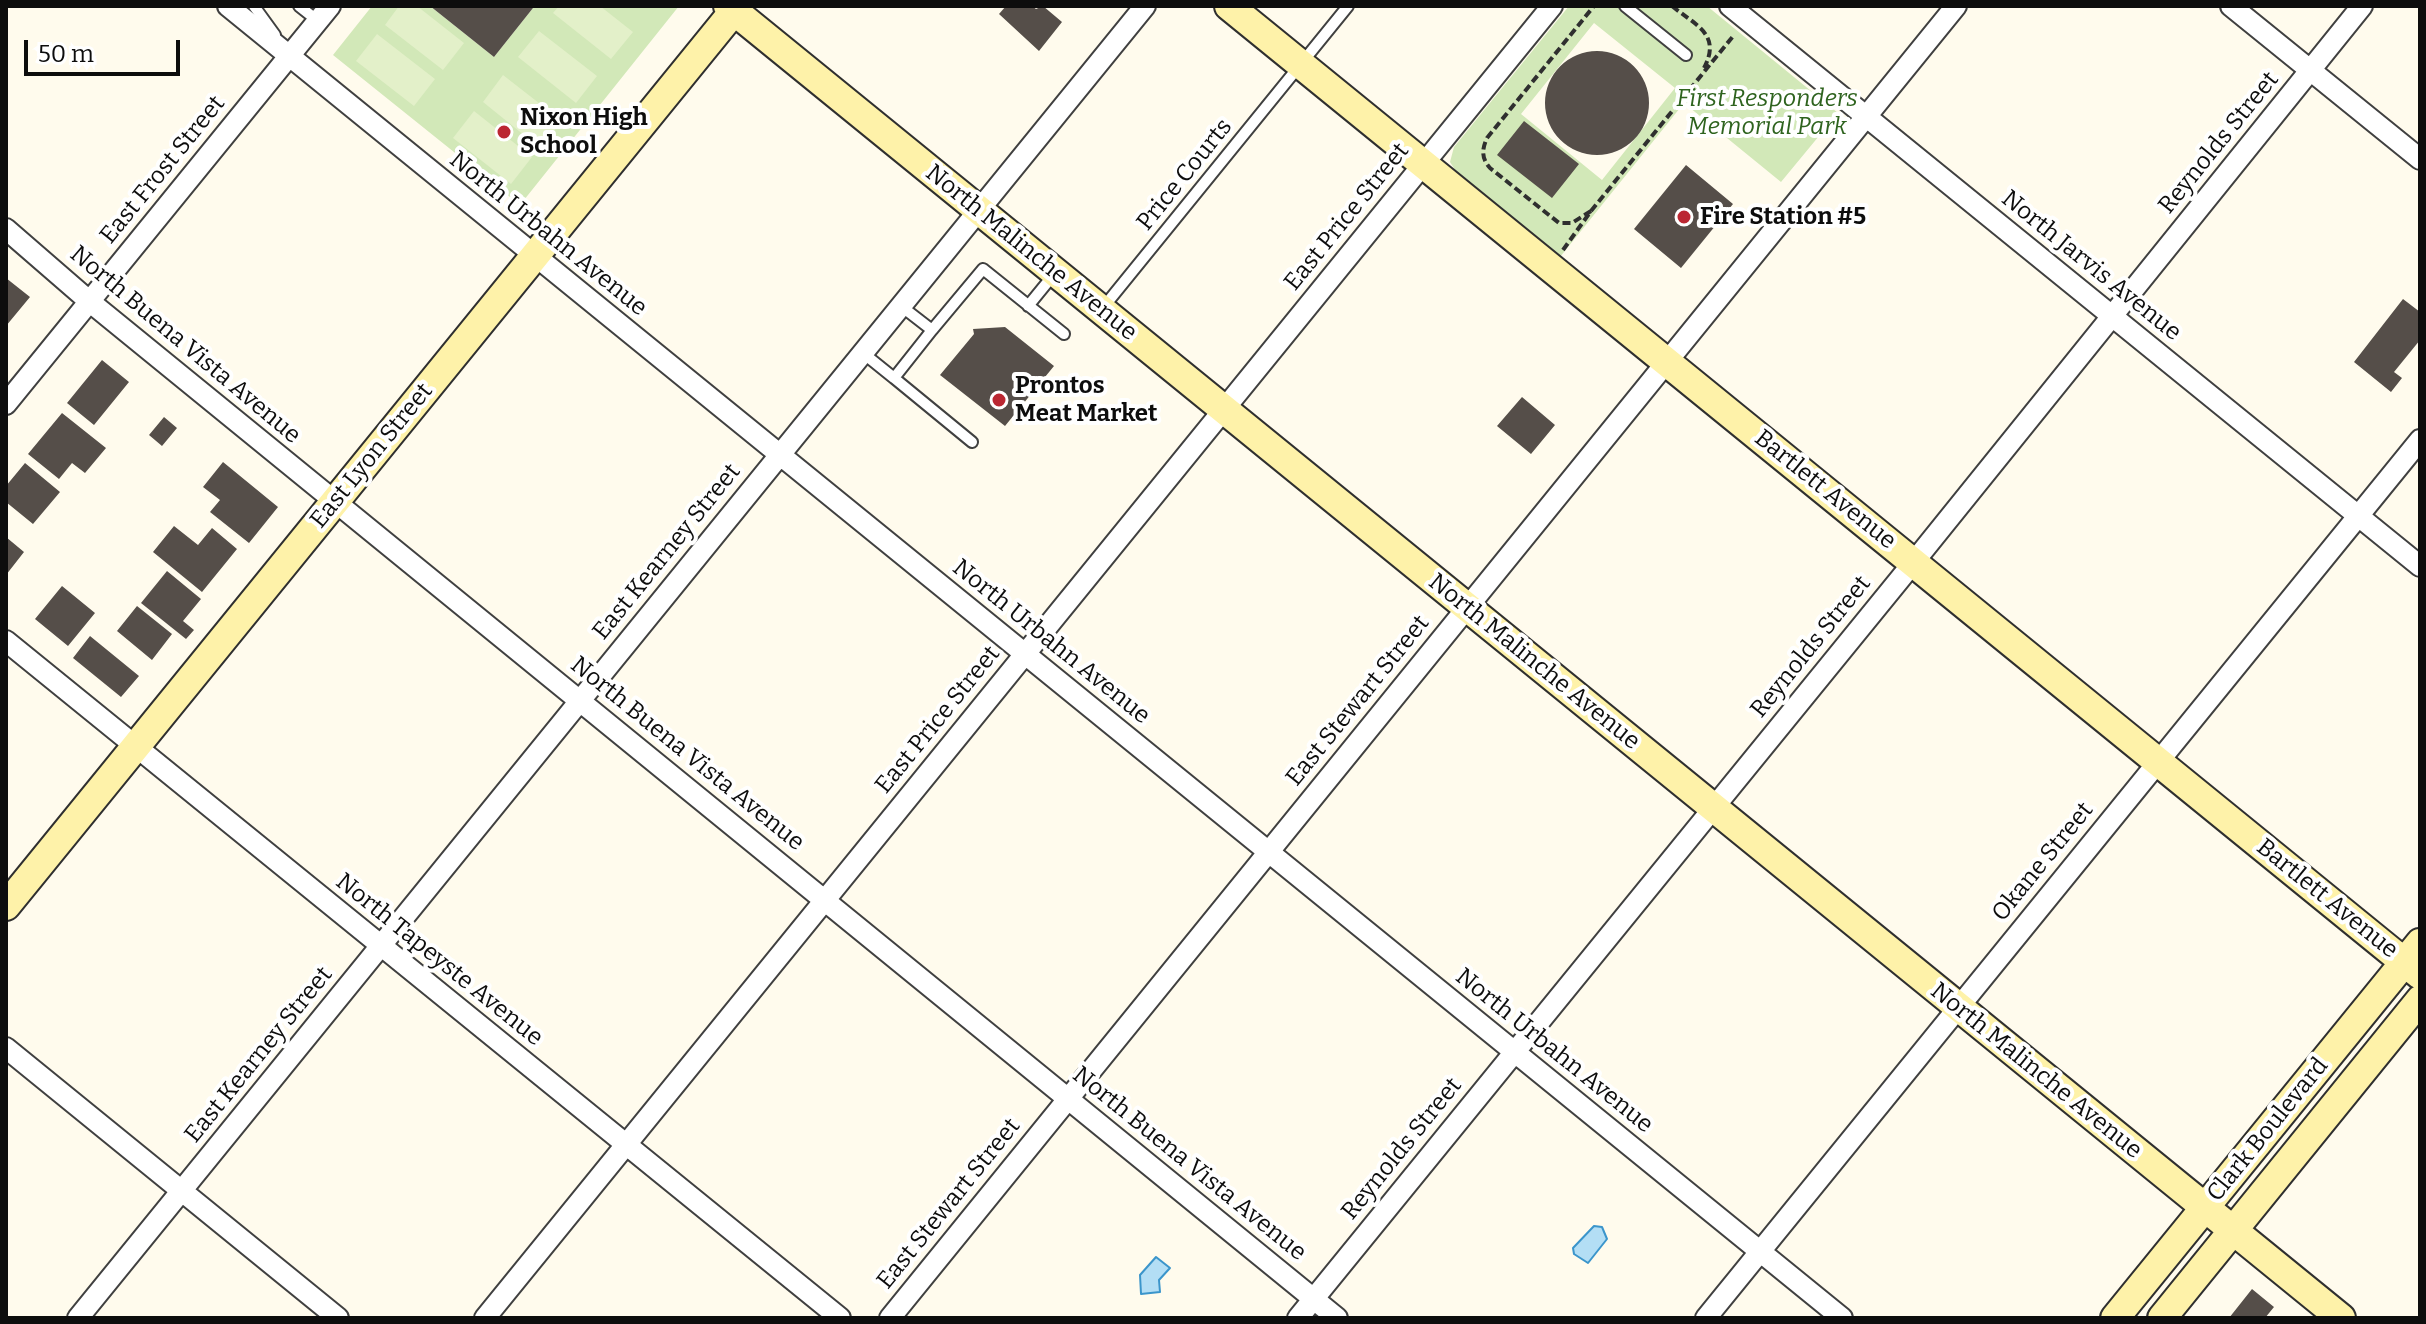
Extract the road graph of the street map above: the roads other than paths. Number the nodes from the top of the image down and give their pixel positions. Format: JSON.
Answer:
{"nodes":[{"id":1,"x":228,"y":6,"type":"edge"},
{"id":2,"x":254,"y":6,"type":"edge"},
{"id":3,"x":299,"y":6,"type":"edge"},
{"id":4,"x":1145,"y":6,"type":"edge"},
{"id":5,"x":1229,"y":6,"type":"edge"},
{"id":6,"x":1348,"y":6,"type":"edge"},
{"id":7,"x":1552,"y":6,"type":"edge"},
{"id":8,"x":1625,"y":6,"type":"edge"},
{"id":9,"x":1730,"y":6,"type":"edge"},
{"id":10,"x":1956,"y":6,"type":"edge"},
{"id":11,"x":2231,"y":6,"type":"edge"},
{"id":12,"x":2362,"y":6,"type":"edge"},
{"id":13,"x":733,"y":8,"type":"edge"},
{"id":14,"x":324,"y":14,"type":"edge"},
{"id":15,"x":1686,"y":55,"type":"dead end"},
{"id":16,"x":289,"y":56,"type":"junction"},
{"id":17,"x":1301,"y":64,"type":"junction"},
{"id":18,"x":2310,"y":70,"type":"junction"},
{"id":19,"x":1866,"y":117,"type":"junction"},
{"id":20,"x":2420,"y":159,"type":"edge"},
{"id":21,"x":1423,"y":164,"type":"junction"},
{"id":22,"x":979,"y":210,"type":"junction"},
{"id":23,"x":6,"y":229,"type":"edge"},
{"id":24,"x":534,"y":256,"type":"junction"},
{"id":25,"x":1056,"y":273,"type":"junction"},
{"id":26,"x":89,"y":301,"type":"junction"},
{"id":27,"x":901,"y":306,"type":"junction"},
{"id":28,"x":1028,"y":306,"type":"junction"},
{"id":29,"x":1101,"y":310,"type":"junction"},
{"id":30,"x":2112,"y":316,"type":"junction"},
{"id":31,"x":932,"y":330,"type":"junction"},
{"id":32,"x":1064,"y":334,"type":"dead end"},
{"id":33,"x":863,"y":353,"type":"junction"},
{"id":34,"x":1667,"y":362,"type":"junction"},
{"id":35,"x":894,"y":378,"type":"junction"},
{"id":36,"x":6,"y":404,"type":"edge"},
{"id":37,"x":1224,"y":410,"type":"junction"},
{"id":38,"x":2420,"y":440,"type":"edge"},
{"id":39,"x":972,"y":442,"type":"dead end"},
{"id":40,"x":779,"y":456,"type":"junction"},
{"id":41,"x":335,"y":501,"type":"junction"},
{"id":42,"x":2358,"y":516,"type":"junction"},
{"id":43,"x":1913,"y":563,"type":"junction"},
{"id":44,"x":2420,"y":566,"type":"edge"},
{"id":45,"x":1467,"y":608,"type":"junction"},
{"id":46,"x":6,"y":641,"type":"edge"},
{"id":47,"x":1025,"y":654,"type":"junction"},
{"id":48,"x":580,"y":701,"type":"junction"},
{"id":49,"x":136,"y":747,"type":"junction"},
{"id":50,"x":2158,"y":762,"type":"junction"},
{"id":51,"x":1713,"y":808,"type":"junction"},
{"id":52,"x":1268,"y":852,"type":"junction"},
{"id":53,"x":825,"y":900,"type":"junction"},
{"id":54,"x":6,"y":906,"type":"edge"},
{"id":55,"x":381,"y":946,"type":"junction"},
{"id":56,"x":2415,"y":960,"type":"edge"},
{"id":57,"x":2420,"y":1000,"type":"edge"},
{"id":58,"x":1958,"y":1008,"type":"junction"},
{"id":59,"x":6,"y":1048,"type":"edge"},
{"id":60,"x":1515,"y":1052,"type":"junction"},
{"id":61,"x":1068,"y":1099,"type":"junction"},
{"id":62,"x":626,"y":1145,"type":"junction"},
{"id":63,"x":182,"y":1191,"type":"junction"},
{"id":64,"x":2204,"y":1208,"type":"junction"},
{"id":65,"x":2233,"y":1231,"type":"junction"},
{"id":66,"x":1760,"y":1252,"type":"junction"},
{"id":67,"x":1314,"y":1299,"type":"junction"},
{"id":68,"x":78,"y":1318,"type":"edge"},
{"id":69,"x":338,"y":1318,"type":"edge"},
{"id":70,"x":485,"y":1318,"type":"edge"},
{"id":71,"x":840,"y":1318,"type":"edge"},
{"id":72,"x":890,"y":1318,"type":"edge"},
{"id":73,"x":1298,"y":1318,"type":"edge"},
{"id":74,"x":1337,"y":1318,"type":"edge"},
{"id":75,"x":1706,"y":1318,"type":"edge"},
{"id":76,"x":1842,"y":1318,"type":"edge"},
{"id":77,"x":2115,"y":1318,"type":"edge"},
{"id":78,"x":2162,"y":1318,"type":"edge"},
{"id":79,"x":2341,"y":1318,"type":"edge"}],
"edges":[{"from":1,"to":16,"type":"street","name":"North Urbahn Avenue"},
{"from":2,"to":16,"type":"lane"},
{"from":3,"to":14,"type":"lane"},
{"from":4,"to":22,"type":"street","name":"East Kearney Street"},
{"from":5,"to":17,"type":"main road","name":"Bartlett Avenue"},
{"from":6,"to":17,"type":"lane","name":"Price Courts"},
{"from":7,"to":21,"type":"street","name":"East Price Street"},
{"from":8,"to":15,"type":"lane"},
{"from":9,"to":19,"type":"street","name":"North Jarvis Avenue"},
{"from":10,"to":19,"type":"street","name":"East Stewart Street"},
{"from":11,"to":18,"type":"street"},
{"from":12,"to":18,"type":"street","name":"Reynolds Street"},
{"from":13,"to":22,"type":"main road","name":"North Malinche Avenue"},
{"from":13,"to":24,"type":"main road","name":"East Lyon Street"},
{"from":14,"to":16,"type":"street","name":"East Frost Street"},
{"from":16,"to":24,"type":"street","name":"North Urbahn Avenue"},
{"from":16,"to":26,"type":"street","name":"East Frost Street"},
{"from":17,"to":21,"type":"main road","name":"Bartlett Avenue"},
{"from":17,"to":29,"type":"lane","name":"Price Courts"},
{"from":18,"to":20,"type":"street"},
{"from":18,"to":30,"type":"street","name":"Reynolds Street"},
{"from":19,"to":30,"type":"street","name":"North Jarvis Avenue"},
{"from":19,"to":34,"type":"street","name":"East Stewart Street"},
{"from":21,"to":34,"type":"main road","name":"Bartlett Avenue"},
{"from":21,"to":37,"type":"street","name":"East Price Street"},
{"from":22,"to":25,"type":"main road","name":"North Malinche Avenue"},
{"from":22,"to":27,"type":"street","name":"East Kearney Street"},
{"from":23,"to":26,"type":"street","name":"North Buena Vista Avenue"},
{"from":24,"to":40,"type":"street","name":"North Urbahn Avenue"},
{"from":24,"to":41,"type":"main road","name":"East Lyon Street"},
{"from":25,"to":28,"type":"lane"},
{"from":25,"to":29,"type":"main road","name":"North Malinche Avenue"},
{"from":26,"to":36,"type":"street","name":"East Frost Street"},
{"from":26,"to":41,"type":"street","name":"North Buena Vista Avenue"},
{"from":27,"to":31,"type":"lane"},
{"from":27,"to":33,"type":"street","name":"East Kearney Street"},
{"from":28,"to":31,"type":"lane"},
{"from":28,"to":32,"type":"lane"},
{"from":29,"to":37,"type":"main road","name":"North Malinche Avenue"},
{"from":30,"to":42,"type":"street","name":"North Jarvis Avenue"},
{"from":30,"to":43,"type":"street","name":"Reynolds Street"},
{"from":31,"to":35,"type":"lane"},
{"from":33,"to":35,"type":"lane"},
{"from":33,"to":40,"type":"street","name":"East Kearney Street"},
{"from":34,"to":43,"type":"main road","name":"Bartlett Avenue"},
{"from":34,"to":45,"type":"street","name":"East Stewart Street"},
{"from":35,"to":39,"type":"lane"},
{"from":37,"to":45,"type":"main road","name":"North Malinche Avenue"},
{"from":37,"to":47,"type":"street","name":"East Price Street"},
{"from":38,"to":42,"type":"street","name":"Okane Street"},
{"from":40,"to":47,"type":"street","name":"North Urbahn Avenue"},
{"from":40,"to":48,"type":"street","name":"East Kearney Street"},
{"from":41,"to":48,"type":"street","name":"North Buena Vista Avenue"},
{"from":41,"to":49,"type":"main road","name":"East Lyon Street"},
{"from":42,"to":44,"type":"street","name":"North Jarvis Avenue"},
{"from":42,"to":50,"type":"street","name":"Okane Street"},
{"from":43,"to":50,"type":"main road","name":"Bartlett Avenue"},
{"from":43,"to":51,"type":"street","name":"Reynolds Street"},
{"from":45,"to":51,"type":"main road","name":"North Malinche Avenue"},
{"from":45,"to":52,"type":"street","name":"East Stewart Street"},
{"from":46,"to":49,"type":"street","name":"North Tapeyste Avenue"},
{"from":47,"to":52,"type":"street","name":"North Urbahn Avenue"},
{"from":47,"to":53,"type":"street","name":"East Price Street"},
{"from":48,"to":53,"type":"street","name":"North Buena Vista Avenue"},
{"from":48,"to":55,"type":"street","name":"East Kearney Street"},
{"from":49,"to":54,"type":"main road","name":"East Lyon Street"},
{"from":49,"to":55,"type":"street","name":"North Tapeyste Avenue"},
{"from":50,"to":56,"type":"main road","name":"Bartlett Avenue"},
{"from":50,"to":58,"type":"street","name":"Okane Street"},
{"from":51,"to":58,"type":"main road","name":"North Malinche Avenue"},
{"from":51,"to":60,"type":"street","name":"Reynolds Street"},
{"from":52,"to":60,"type":"street","name":"North Urbahn Avenue"},
{"from":52,"to":61,"type":"street","name":"East Stewart Street"},
{"from":53,"to":61,"type":"street","name":"North Buena Vista Avenue"},
{"from":53,"to":62,"type":"street","name":"East Price Street"},
{"from":55,"to":62,"type":"street","name":"North Tapeyste Avenue"},
{"from":55,"to":63,"type":"street","name":"East Kearney Street"},
{"from":56,"to":64,"type":"main road","name":"Clark Boulevard"},
{"from":57,"to":65,"type":"main road","name":"Clark Boulevard"},
{"from":58,"to":64,"type":"main road","name":"North Malinche Avenue"},
{"from":58,"to":66,"type":"street","name":"Okane Street"},
{"from":59,"to":63,"type":"street"},
{"from":60,"to":66,"type":"street","name":"North Urbahn Avenue"},
{"from":60,"to":67,"type":"street","name":"Reynolds Street"},
{"from":61,"to":67,"type":"street","name":"North Buena Vista Avenue"},
{"from":61,"to":72,"type":"street","name":"East Stewart Street"},
{"from":62,"to":70,"type":"street","name":"East Price Street"},
{"from":62,"to":71,"type":"street","name":"North Tapeyste Avenue"},
{"from":63,"to":68,"type":"street","name":"East Kearney Street"},
{"from":63,"to":69,"type":"street"},
{"from":64,"to":65,"type":"main road","name":"North Malinche Avenue"},
{"from":64,"to":77,"type":"main road","name":"Clark Boulevard"},
{"from":65,"to":78,"type":"main road","name":"Clark Boulevard"},
{"from":65,"to":79,"type":"main road","name":"North Malinche Avenue"},
{"from":66,"to":75,"type":"street","name":"Okane Street"},
{"from":66,"to":76,"type":"street","name":"North Urbahn Avenue"},
{"from":67,"to":73,"type":"street","name":"Reynolds Street"},
{"from":67,"to":74,"type":"street","name":"North Buena Vista Avenue"}]}
